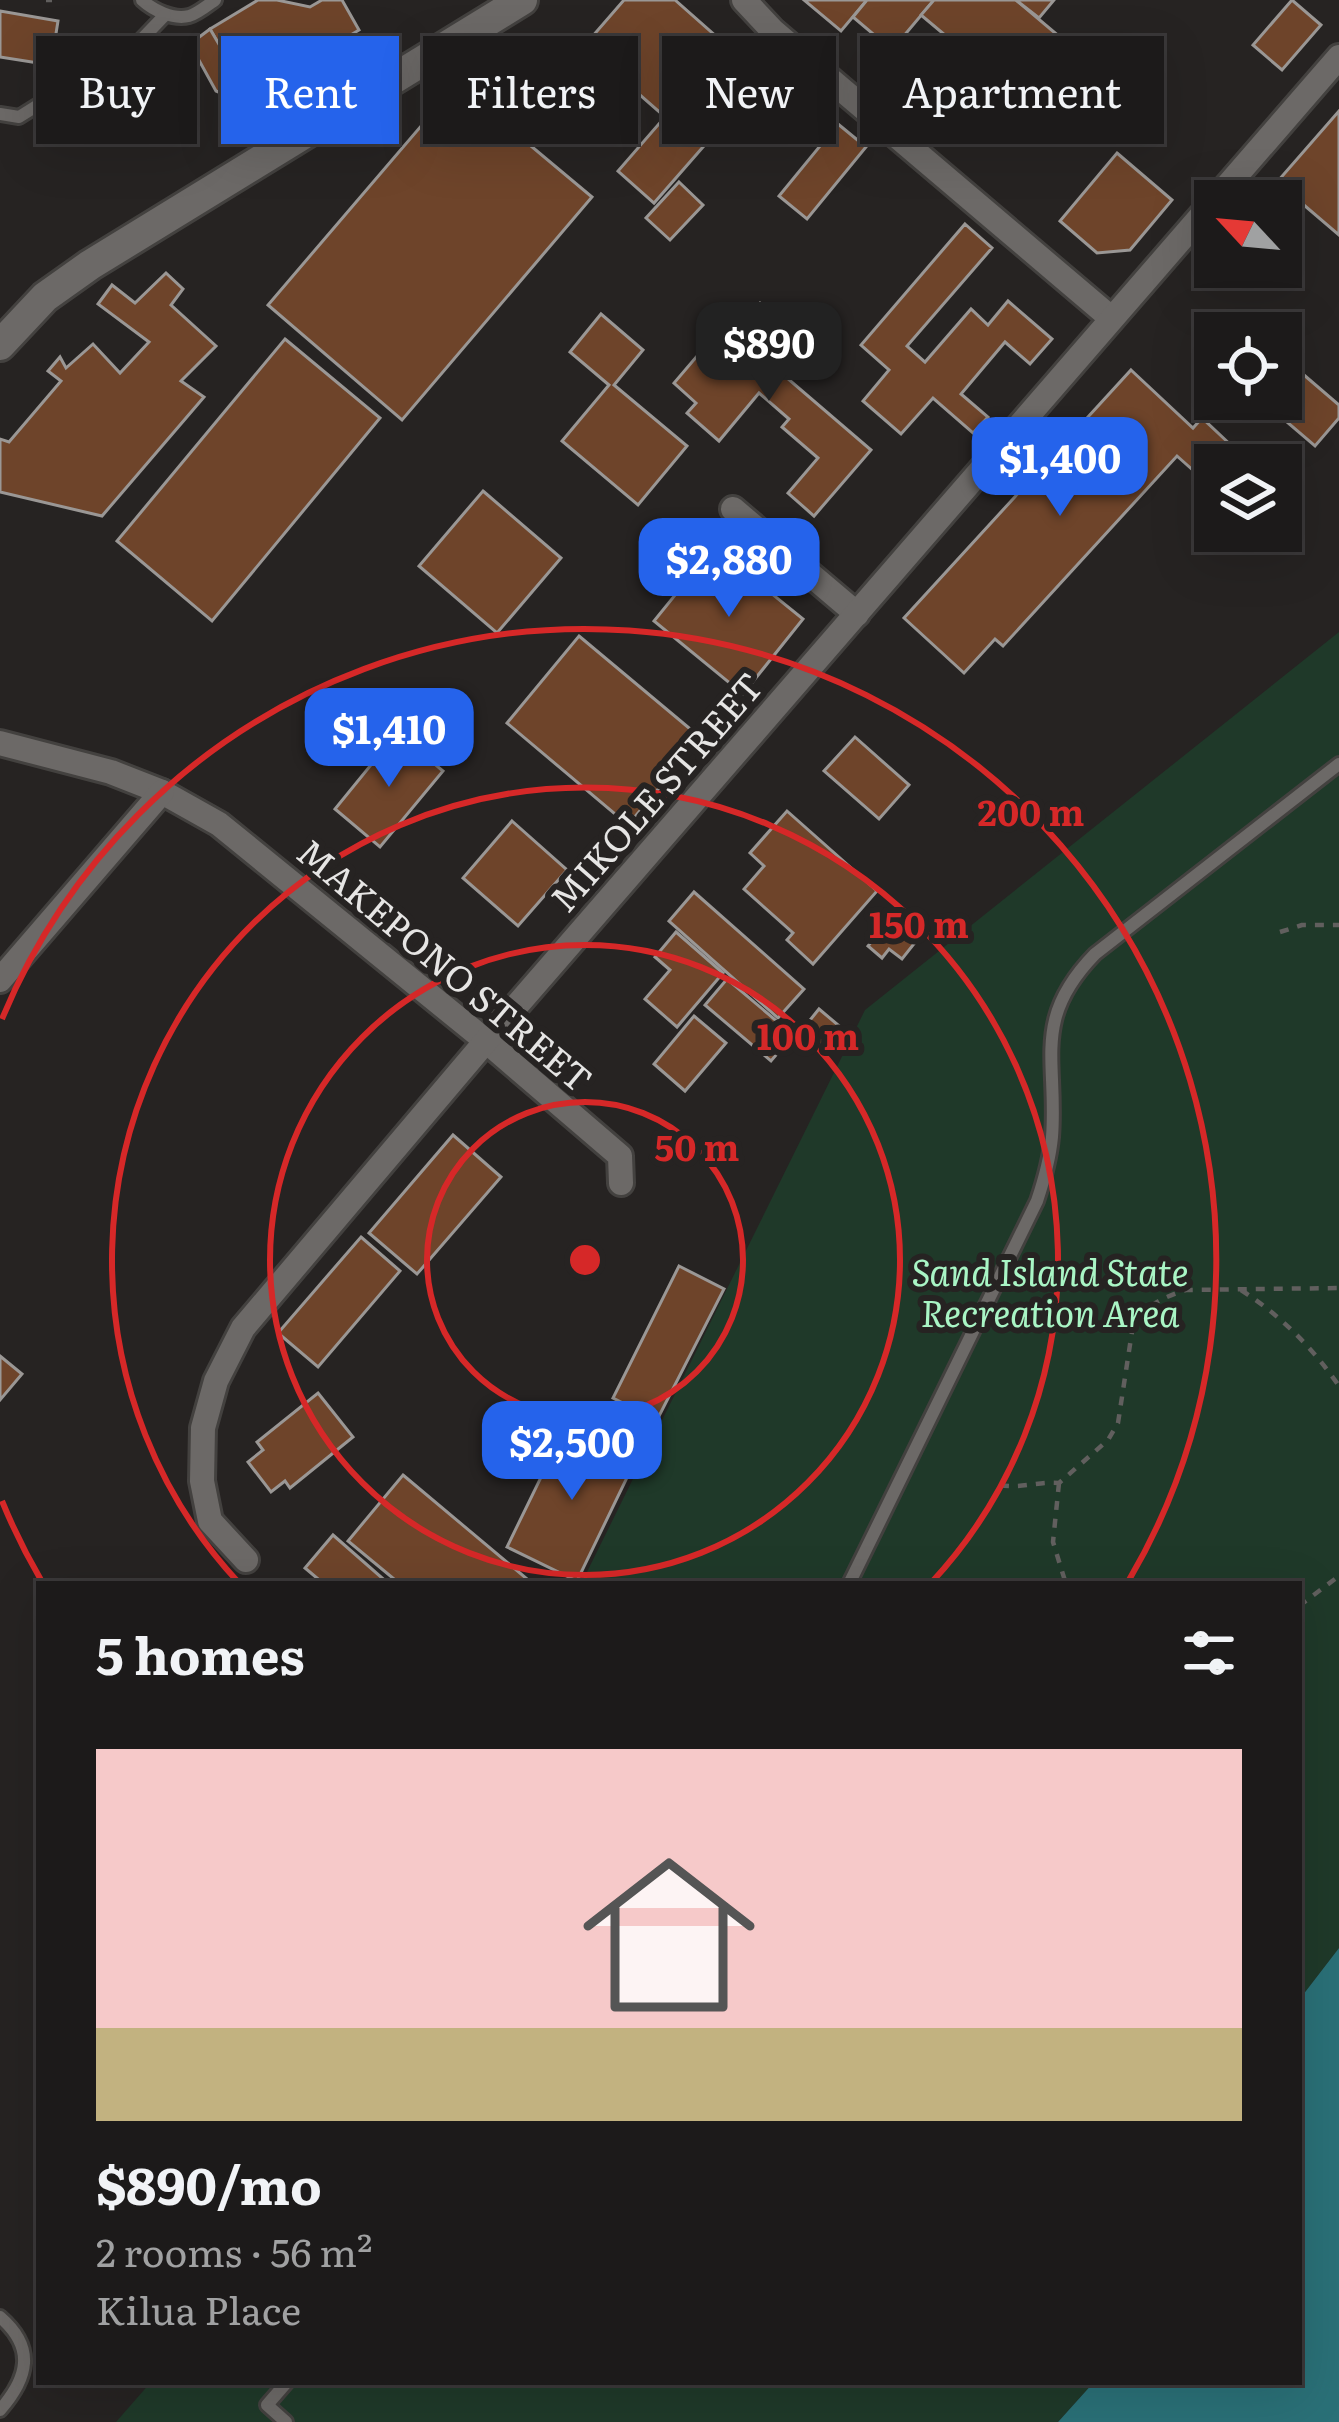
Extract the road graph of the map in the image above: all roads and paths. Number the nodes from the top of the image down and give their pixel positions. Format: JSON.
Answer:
{"nodes":[{"id":1,"x":215,"y":0,"type":"edge"},
{"id":2,"x":522,"y":0,"type":"edge"},
{"id":3,"x":744,"y":0,"type":"edge"},
{"id":4,"x":144,"y":3,"type":"edge"},
{"id":5,"x":165,"y":15,"type":"junction"},
{"id":6,"x":1339,"y":57,"type":"edge"},
{"id":7,"x":0,"y":114,"type":"edge"},
{"id":8,"x":1111,"y":318,"type":"junction"},
{"id":9,"x":0,"y":345,"type":"edge"},
{"id":10,"x":733,"y":509,"type":"dead end"},
{"id":11,"x":856,"y":614,"type":"junction"},
{"id":12,"x":0,"y":743,"type":"edge"},
{"id":13,"x":1339,"y":764,"type":"edge"},
{"id":14,"x":162,"y":792,"type":"junction"},
{"id":15,"x":1339,"y":925,"type":"edge"},
{"id":16,"x":1280,"y":932,"type":"dead end"},
{"id":17,"x":0,"y":980,"type":"edge"},
{"id":18,"x":486,"y":1042,"type":"junction"},
{"id":19,"x":621,"y":1183,"type":"dead end"},
{"id":20,"x":1339,"y":1288,"type":"edge"},
{"id":21,"x":1240,"y":1289,"type":"junction"},
{"id":22,"x":1339,"y":1386,"type":"edge"},
{"id":23,"x":1059,"y":1483,"type":"junction"},
{"id":24,"x":1000,"y":1485,"type":"dead end"},
{"id":25,"x":246,"y":1560,"type":"dead end"},
{"id":26,"x":1339,"y":1576,"type":"edge"},
{"id":27,"x":850,"y":1581,"type":"edge"},
{"id":28,"x":1065,"y":1581,"type":"edge"},
{"id":29,"x":1302,"y":1604,"type":"edge"},
{"id":30,"x":0,"y":2317,"type":"edge"},
{"id":31,"x":284,"y":2385,"type":"edge"},
{"id":32,"x":0,"y":2410,"type":"edge"},
{"id":33,"x":286,"y":2422,"type":"edge"}],
"edges":[{"from":1,"to":5,"type":"lane"},
{"from":2,"to":9,"type":"street"},
{"from":3,"to":8,"type":"street"},
{"from":4,"to":5,"type":"lane"},
{"from":5,"to":7,"type":"lane"},
{"from":6,"to":8,"type":"street","name":"MIKOLE STREET"},
{"from":8,"to":11,"type":"street","name":"MIKOLE STREET"},
{"from":10,"to":11,"type":"street"},
{"from":11,"to":18,"type":"street","name":"MIKOLE STREET"},
{"from":12,"to":14,"type":"street","name":"MAKEPONO STREET"},
{"from":13,"to":27,"type":"lane"},
{"from":14,"to":17,"type":"street"},
{"from":14,"to":18,"type":"street","name":"MAKEPONO STREET"},
{"from":15,"to":16,"type":"path"},
{"from":18,"to":19,"type":"street","name":"MAKEPONO STREET"},
{"from":18,"to":25,"type":"street","name":"MIKOLE STREET"},
{"from":20,"to":21,"type":"path"},
{"from":21,"to":22,"type":"path"},
{"from":21,"to":23,"type":"path"},
{"from":23,"to":24,"type":"path"},
{"from":23,"to":28,"type":"path"},
{"from":26,"to":29,"type":"path"},
{"from":30,"to":32,"type":"lane"},
{"from":31,"to":33,"type":"lane"}]}
